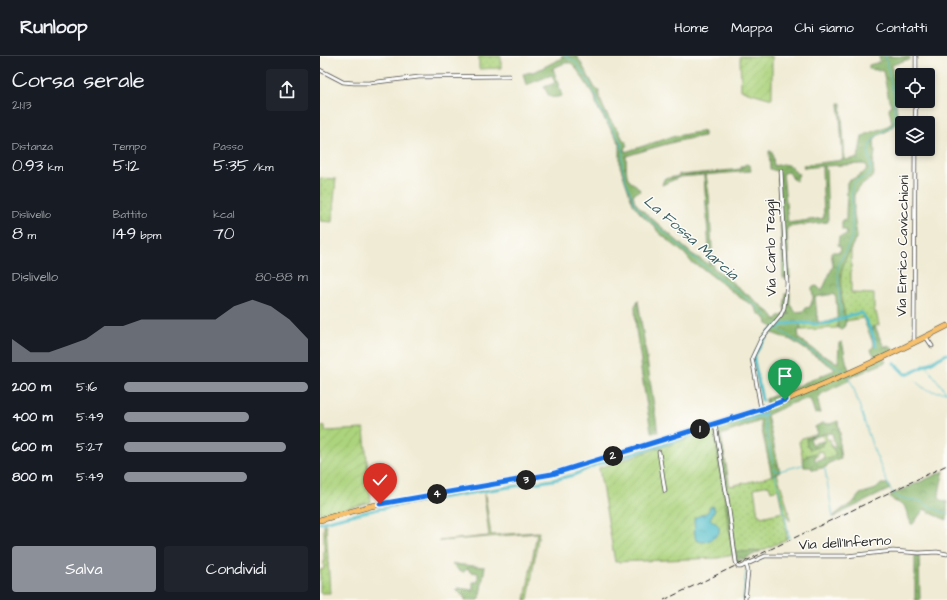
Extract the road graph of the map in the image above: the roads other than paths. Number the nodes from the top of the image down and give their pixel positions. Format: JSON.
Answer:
{"nodes":[{"id":1,"x":916,"y":56,"type":"edge"},
{"id":2,"x":916,"y":68,"type":"edge"},
{"id":3,"x":320,"y":70,"type":"edge"},
{"id":4,"x":509,"y":76,"type":"dead end"},
{"id":5,"x":915,"y":156,"type":"edge"},
{"id":6,"x":781,"y":171,"type":"dead end"},
{"id":7,"x":947,"y":326,"type":"edge"},
{"id":8,"x":926,"y":336,"type":"junction"},
{"id":9,"x":914,"y":342,"type":"junction"},
{"id":10,"x":932,"y":346,"type":"dead end"},
{"id":11,"x":762,"y":409,"type":"junction"},
{"id":12,"x":715,"y":425,"type":"junction"},
{"id":13,"x":659,"y":452,"type":"dead end"},
{"id":14,"x":664,"y":491,"type":"dead end"},
{"id":15,"x":320,"y":520,"type":"edge"},
{"id":16,"x":947,"y":554,"type":"edge"},
{"id":17,"x":746,"y":564,"type":"junction"},
{"id":18,"x":746,"y":600,"type":"edge"}],
"edges":[{"from":1,"to":2,"type":"street"},
{"from":3,"to":4,"type":"street"},
{"from":5,"to":9,"type":"street","name":"Via Enrico Cavicchioni"},
{"from":6,"to":11,"type":"street","name":"Via Carlo Teggi"},
{"from":7,"to":8,"type":"main road"},
{"from":8,"to":9,"type":"main road"},
{"from":8,"to":10,"type":"street"},
{"from":9,"to":11,"type":"main road"},
{"from":11,"to":12,"type":"main road"},
{"from":12,"to":15,"type":"main road"},
{"from":12,"to":17,"type":"street"},
{"from":13,"to":14,"type":"street"},
{"from":16,"to":17,"type":"street","name":"Via dell'Inferno"},
{"from":17,"to":18,"type":"street"}]}
